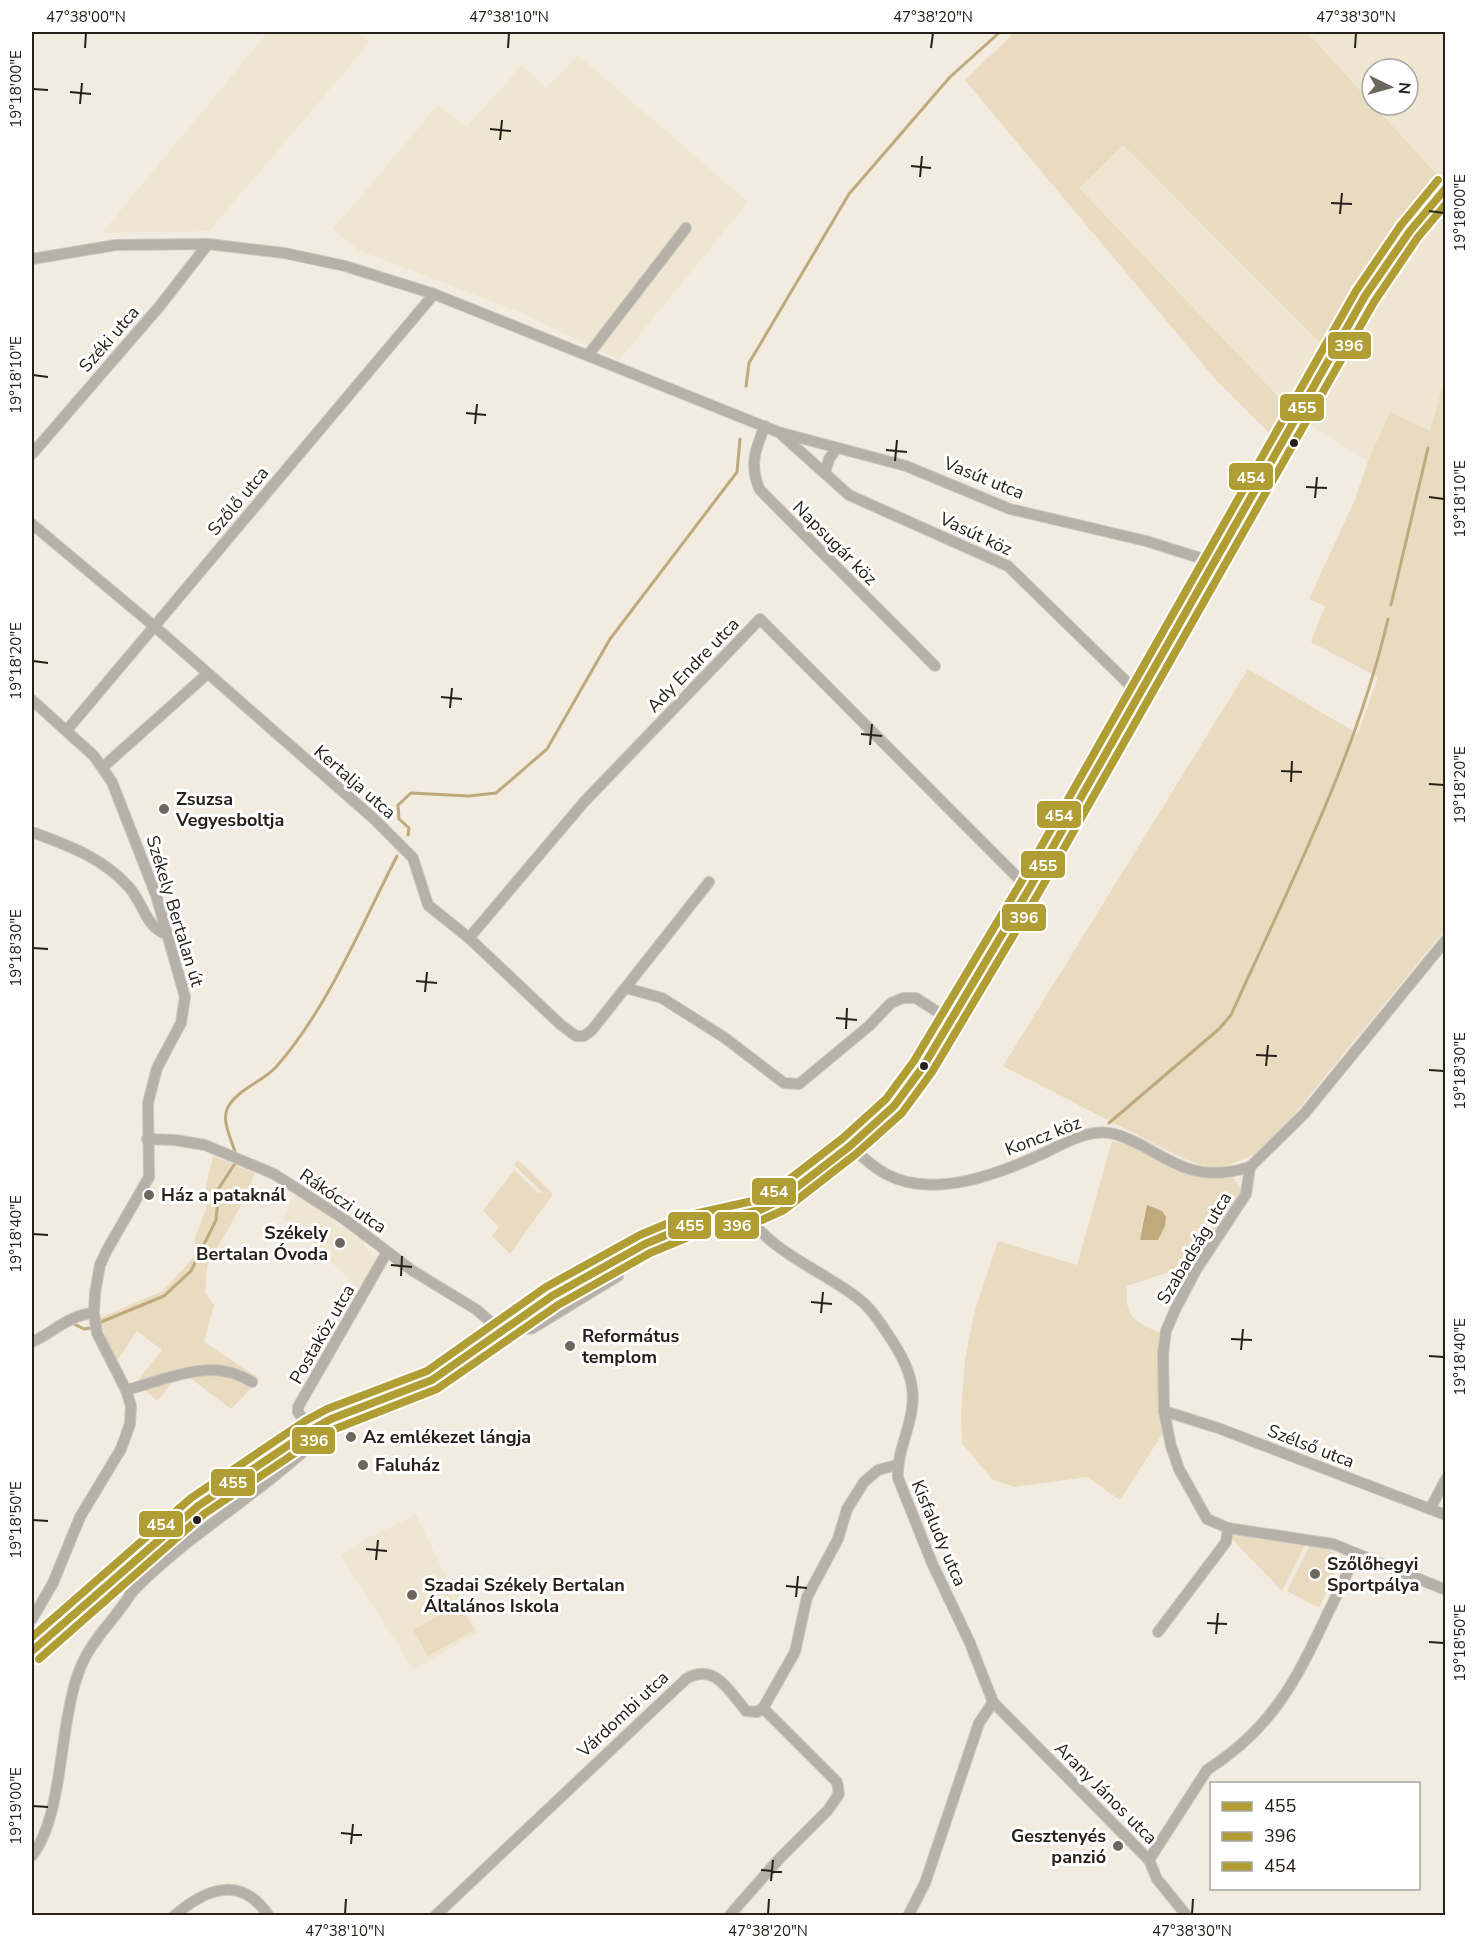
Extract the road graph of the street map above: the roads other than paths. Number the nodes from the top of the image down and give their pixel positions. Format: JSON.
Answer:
{"nodes":[{"id":1,"x":1446,"y":188,"type":"edge"},
{"id":2,"x":686,"y":228,"type":"dead end"},
{"id":3,"x":208,"y":244,"type":"junction"},
{"id":4,"x":32,"y":259,"type":"edge"},
{"id":5,"x":434,"y":294,"type":"junction"},
{"id":6,"x":589,"y":354,"type":"junction"},
{"id":7,"x":765,"y":426,"type":"junction"},
{"id":8,"x":778,"y":432,"type":"junction"},
{"id":9,"x":836,"y":449,"type":"junction"},
{"id":10,"x":32,"y":454,"type":"edge"},
{"id":11,"x":825,"y":472,"type":"junction"},
{"id":12,"x":32,"y":524,"type":"edge"},
{"id":13,"x":1213,"y":562,"type":"junction"},
{"id":14,"x":154,"y":626,"type":"junction"},
{"id":15,"x":935,"y":666,"type":"dead end"},
{"id":16,"x":206,"y":675,"type":"junction"},
{"id":17,"x":1139,"y":694,"type":"junction"},
{"id":18,"x":32,"y":699,"type":"edge"},
{"id":19,"x":67,"y":730,"type":"junction"},
{"id":20,"x":103,"y":767,"type":"junction"},
{"id":21,"x":32,"y":832,"type":"edge"},
{"id":22,"x":709,"y":882,"type":"dead end"},
{"id":23,"x":1029,"y":889,"type":"junction"},
{"id":24,"x":166,"y":934,"type":"junction"},
{"id":25,"x":469,"y":938,"type":"junction"},
{"id":26,"x":1446,"y":940,"type":"edge"},
{"id":27,"x":626,"y":988,"type":"junction"},
{"id":28,"x":950,"y":1020,"type":"junction"},
{"id":29,"x":147,"y":1139,"type":"junction"},
{"id":30,"x":850,"y":1146,"type":"junction"},
{"id":31,"x":1250,"y":1167,"type":"junction"},
{"id":32,"x":746,"y":1213,"type":"junction"},
{"id":33,"x":387,"y":1252,"type":"junction"},
{"id":34,"x":618,"y":1276,"type":"dead end"},
{"id":35,"x":94,"y":1313,"type":"junction"},
{"id":36,"x":517,"y":1321,"type":"junction"},
{"id":37,"x":502,"y":1332,"type":"junction"},
{"id":38,"x":32,"y":1342,"type":"edge"},
{"id":39,"x":252,"y":1382,"type":"dead end"},
{"id":40,"x":126,"y":1390,"type":"junction"},
{"id":41,"x":1164,"y":1411,"type":"junction"},
{"id":42,"x":311,"y":1430,"type":"junction"},
{"id":43,"x":297,"y":1440,"type":"junction"},
{"id":44,"x":897,"y":1465,"type":"junction"},
{"id":45,"x":1446,"y":1479,"type":"edge"},
{"id":46,"x":1430,"y":1509,"type":"junction"},
{"id":47,"x":1446,"y":1515,"type":"edge"},
{"id":48,"x":1228,"y":1528,"type":"junction"},
{"id":49,"x":1355,"y":1554,"type":"junction"},
{"id":50,"x":116,"y":1578,"type":"junction"},
{"id":51,"x":1446,"y":1590,"type":"edge"},
{"id":52,"x":132,"y":1592,"type":"junction"},
{"id":53,"x":32,"y":1619,"type":"edge"},
{"id":54,"x":1158,"y":1632,"type":"dead end"},
{"id":55,"x":32,"y":1652,"type":"edge"},
{"id":56,"x":993,"y":1702,"type":"junction"},
{"id":57,"x":763,"y":1708,"type":"junction"},
{"id":58,"x":32,"y":1856,"type":"edge"},
{"id":59,"x":1149,"y":1860,"type":"junction"},
{"id":60,"x":174,"y":1916,"type":"edge"},
{"id":61,"x":269,"y":1916,"type":"edge"},
{"id":62,"x":435,"y":1916,"type":"edge"},
{"id":63,"x":729,"y":1916,"type":"edge"},
{"id":64,"x":908,"y":1916,"type":"edge"},
{"id":65,"x":1186,"y":1916,"type":"edge"}],
"edges":[{"from":1,"to":13,"type":"main road"},
{"from":2,"to":6,"type":"street"},
{"from":3,"to":4,"type":"street"},
{"from":3,"to":5,"type":"street"},
{"from":3,"to":10,"type":"street","name":"Széki utca"},
{"from":5,"to":6,"type":"street"},
{"from":5,"to":14,"type":"street","name":"Szőlő utca"},
{"from":6,"to":7,"type":"street"},
{"from":7,"to":8,"type":"street"},
{"from":7,"to":15,"type":"street","name":"Napsugár köz"},
{"from":8,"to":9,"type":"street","name":"Vasút utca"},
{"from":8,"to":11,"type":"street","name":"Vasút köz"},
{"from":9,"to":11,"type":"street"},
{"from":9,"to":13,"type":"street","name":"Vasút utca"},
{"from":11,"to":17,"type":"street","name":"Vasút köz"},
{"from":12,"to":14,"type":"street","name":"Kertalja utca"},
{"from":13,"to":17,"type":"main road"},
{"from":14,"to":16,"type":"street","name":"Kertalja utca"},
{"from":14,"to":19,"type":"street","name":"Szőlő utca"},
{"from":16,"to":20,"type":"street"},
{"from":16,"to":25,"type":"street","name":"Kertalja utca"},
{"from":17,"to":23,"type":"main road"},
{"from":18,"to":19,"type":"street","name":"Székely Bertalan út"},
{"from":19,"to":20,"type":"street","name":"Székely Bertalan út"},
{"from":20,"to":24,"type":"street","name":"Székely Bertalan út"},
{"from":21,"to":24,"type":"street"},
{"from":22,"to":27,"type":"street","name":"Kertalja utca"},
{"from":23,"to":25,"type":"street","name":"Ady Endre utca"},
{"from":23,"to":28,"type":"main road"},
{"from":24,"to":29,"type":"street","name":"Székely Bertalan út"},
{"from":25,"to":27,"type":"street","name":"Kertalja utca"},
{"from":26,"to":31,"type":"street"},
{"from":27,"to":28,"type":"street"},
{"from":28,"to":30,"type":"main road"},
{"from":29,"to":33,"type":"street","name":"Rákóczi utca"},
{"from":29,"to":35,"type":"street","name":"Székely Bertalan út"},
{"from":30,"to":31,"type":"street","name":"Koncz köz"},
{"from":30,"to":32,"type":"main road"},
{"from":31,"to":41,"type":"street","name":"Szabadság utca"},
{"from":32,"to":36,"type":"main road"},
{"from":32,"to":44,"type":"street","name":"Kisfaludy utca"},
{"from":33,"to":37,"type":"street","name":"Rákóczi utca"},
{"from":33,"to":42,"type":"street","name":"Postaköz utca"},
{"from":34,"to":36,"type":"street"},
{"from":35,"to":38,"type":"street"},
{"from":35,"to":40,"type":"street","name":"Székely Bertalan út"},
{"from":36,"to":37,"type":"main road"},
{"from":37,"to":42,"type":"main road"},
{"from":39,"to":40,"type":"street"},
{"from":40,"to":53,"type":"street","name":"Székely Bertalan út"},
{"from":41,"to":46,"type":"street","name":"Szélső utca"},
{"from":41,"to":48,"type":"street","name":"Szabadság utca"},
{"from":42,"to":43,"type":"main road"},
{"from":43,"to":50,"type":"main road"},
{"from":43,"to":52,"type":"street"},
{"from":44,"to":56,"type":"street","name":"Kisfaludy utca"},
{"from":44,"to":57,"type":"street"},
{"from":45,"to":46,"type":"street"},
{"from":46,"to":47,"type":"street","name":"Szélső utca"},
{"from":48,"to":49,"type":"street","name":"Szabadság utca"},
{"from":48,"to":54,"type":"street"},
{"from":49,"to":51,"type":"street","name":"Szabadság utca"},
{"from":49,"to":59,"type":"street"},
{"from":50,"to":52,"type":"street"},
{"from":50,"to":55,"type":"main road"},
{"from":52,"to":58,"type":"street"},
{"from":56,"to":59,"type":"street","name":"Arany János utca"},
{"from":56,"to":64,"type":"street"},
{"from":57,"to":62,"type":"street","name":"Várdombi utca"},
{"from":57,"to":63,"type":"street"},
{"from":59,"to":65,"type":"street","name":"Arany János utca"},
{"from":60,"to":61,"type":"street"}]}
